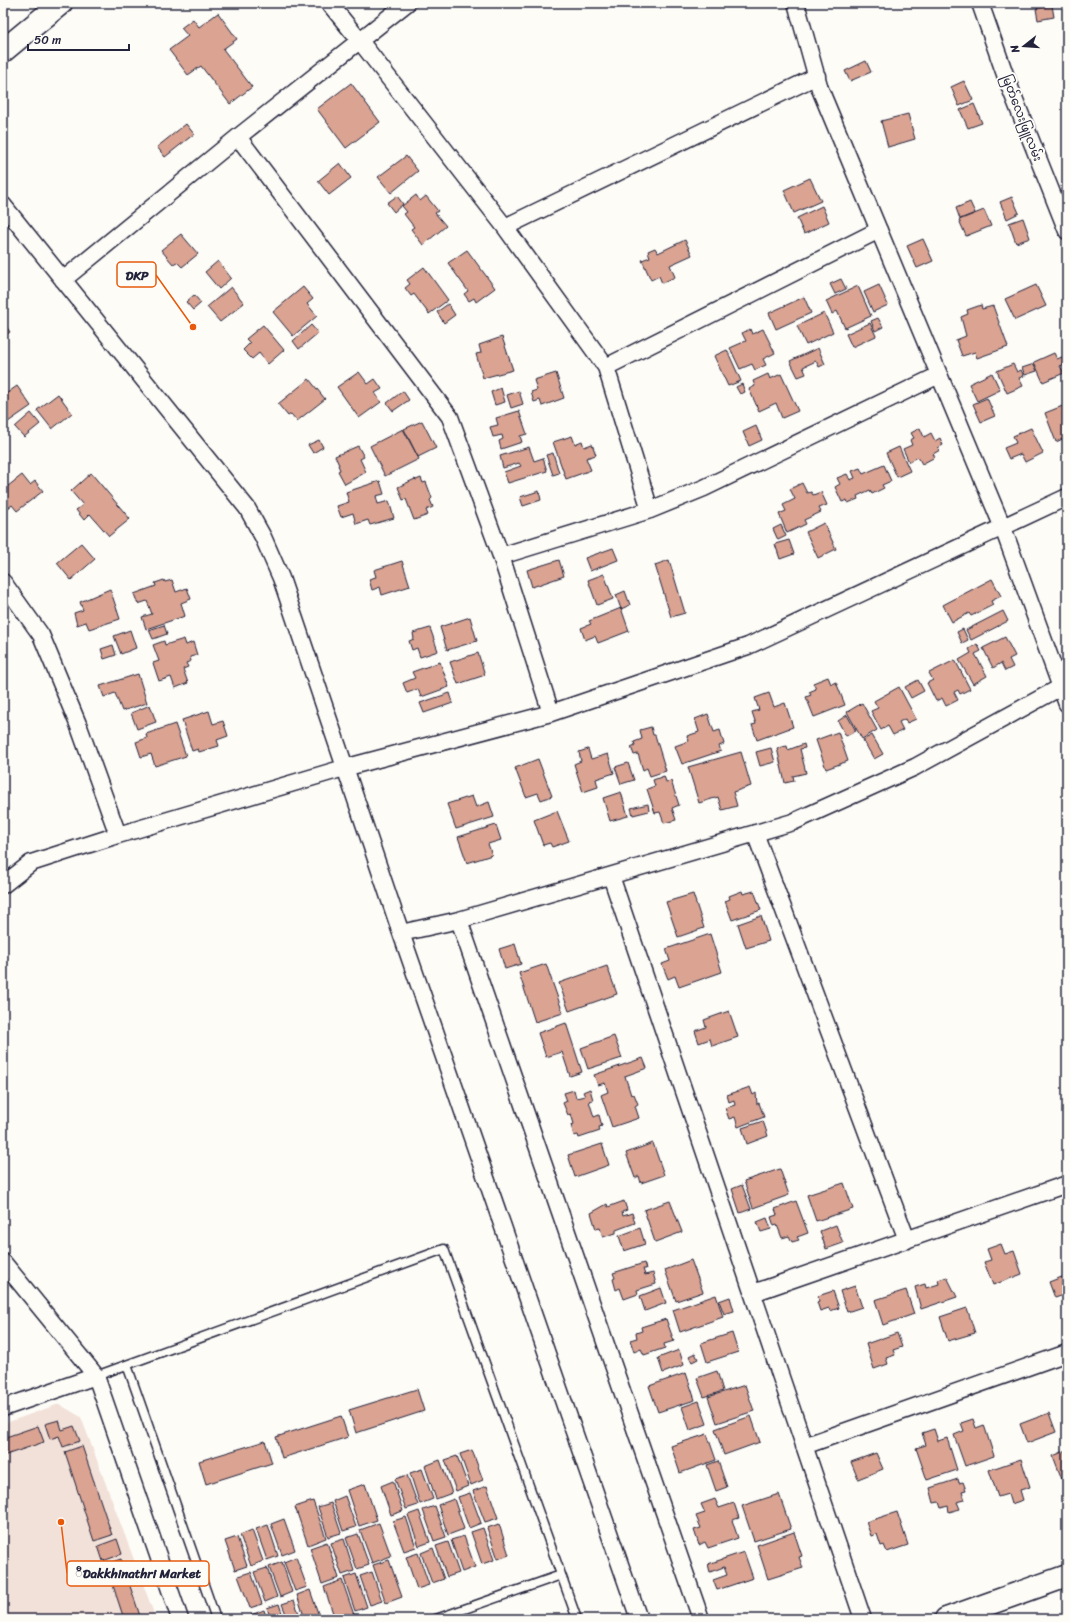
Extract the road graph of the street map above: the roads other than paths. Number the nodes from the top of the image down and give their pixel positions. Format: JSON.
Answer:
{"nodes":[{"id":1,"x":61,"y":3,"type":"edge"},
{"id":2,"x":329,"y":3,"type":"edge"},
{"id":3,"x":407,"y":3,"type":"edge"},
{"id":4,"x":796,"y":3,"type":"edge"},
{"id":5,"x":980,"y":3,"type":"edge"},
{"id":6,"x":360,"y":40,"type":"junction"},
{"id":7,"x":3,"y":51,"type":"edge"},
{"id":8,"x":817,"y":76,"type":"junction"},
{"id":9,"x":238,"y":137,"type":"junction"},
{"id":10,"x":3,"y":205,"type":"edge"},
{"id":11,"x":504,"y":227,"type":"junction"},
{"id":12,"x":879,"y":230,"type":"junction"},
{"id":13,"x":1067,"y":231,"type":"edge"},
{"id":14,"x":63,"y":280,"type":"junction"},
{"id":15,"x":606,"y":367,"type":"junction"},
{"id":16,"x":939,"y":375,"type":"junction"},
{"id":17,"x":1067,"y":497,"type":"edge"},
{"id":18,"x":650,"y":510,"type":"junction"},
{"id":19,"x":1003,"y":528,"type":"junction"},
{"id":20,"x":500,"y":556,"type":"junction"},
{"id":21,"x":3,"y":582,"type":"edge"},
{"id":22,"x":8,"y":601,"type":"edge"},
{"id":23,"x":1061,"y":687,"type":"junction"},
{"id":24,"x":1067,"y":704,"type":"edge"},
{"id":25,"x":551,"y":713,"type":"junction"},
{"id":26,"x":344,"y":768,"type":"junction"},
{"id":27,"x":754,"y":833,"type":"junction"},
{"id":28,"x":118,"y":835,"type":"junction"},
{"id":29,"x":611,"y":876,"type":"junction"},
{"id":30,"x":3,"y":885,"type":"edge"},
{"id":31,"x":459,"y":920,"type":"junction"},
{"id":32,"x":400,"y":933,"type":"junction"},
{"id":33,"x":1067,"y":1184,"type":"edge"},
{"id":34,"x":907,"y":1240,"type":"junction"},
{"id":35,"x":3,"y":1262,"type":"edge"},
{"id":36,"x":753,"y":1294,"type":"junction"},
{"id":37,"x":1067,"y":1353,"type":"edge"},
{"id":38,"x":127,"y":1365,"type":"junction"},
{"id":39,"x":96,"y":1376,"type":"junction"},
{"id":40,"x":3,"y":1408,"type":"edge"},
{"id":41,"x":804,"y":1446,"type":"junction"},
{"id":42,"x":561,"y":1574,"type":"junction"},
{"id":43,"x":1067,"y":1576,"type":"edge"},
{"id":44,"x":180,"y":1619,"type":"edge"},
{"id":45,"x":216,"y":1619,"type":"edge"},
{"id":46,"x":436,"y":1619,"type":"edge"},
{"id":47,"x":577,"y":1619,"type":"edge"},
{"id":48,"x":639,"y":1619,"type":"edge"},
{"id":49,"x":701,"y":1619,"type":"edge"},
{"id":50,"x":863,"y":1619,"type":"edge"},
{"id":51,"x":946,"y":1619,"type":"edge"}],
"edges":[{"from":1,"to":7,"type":"street"},
{"from":2,"to":6,"type":"street"},
{"from":3,"to":6,"type":"street"},
{"from":4,"to":8,"type":"street"},
{"from":5,"to":13,"type":"street","name":"မြတ်လေးဖြူလမ်း"},
{"from":6,"to":9,"type":"street"},
{"from":6,"to":11,"type":"street"},
{"from":8,"to":11,"type":"street"},
{"from":8,"to":12,"type":"street"},
{"from":9,"to":14,"type":"street"},
{"from":9,"to":20,"type":"street"},
{"from":10,"to":14,"type":"street"},
{"from":11,"to":15,"type":"street"},
{"from":12,"to":15,"type":"street"},
{"from":12,"to":16,"type":"street"},
{"from":14,"to":26,"type":"street"},
{"from":15,"to":18,"type":"street"},
{"from":16,"to":18,"type":"street"},
{"from":16,"to":19,"type":"street"},
{"from":17,"to":19,"type":"street"},
{"from":18,"to":20,"type":"street"},
{"from":19,"to":23,"type":"street"},
{"from":19,"to":25,"type":"street"},
{"from":20,"to":25,"type":"street"},
{"from":21,"to":22,"type":"street"},
{"from":22,"to":28,"type":"street"},
{"from":23,"to":24,"type":"street"},
{"from":23,"to":27,"type":"street"},
{"from":25,"to":26,"type":"street"},
{"from":26,"to":28,"type":"street"},
{"from":26,"to":32,"type":"street"},
{"from":27,"to":29,"type":"street"},
{"from":27,"to":34,"type":"street"},
{"from":28,"to":30,"type":"street"},
{"from":29,"to":31,"type":"street"},
{"from":29,"to":36,"type":"street"},
{"from":31,"to":32,"type":"street"},
{"from":31,"to":49,"type":"street"},
{"from":32,"to":48,"type":"street"},
{"from":33,"to":34,"type":"street"},
{"from":34,"to":36,"type":"street"},
{"from":35,"to":39,"type":"street"},
{"from":36,"to":41,"type":"street"},
{"from":37,"to":41,"type":"street"},
{"from":38,"to":39,"type":"lane"},
{"from":38,"to":42,"type":"lane"},
{"from":38,"to":45,"type":"lane"},
{"from":39,"to":40,"type":"street"},
{"from":39,"to":44,"type":"street"},
{"from":41,"to":50,"type":"street"},
{"from":42,"to":46,"type":"lane"},
{"from":42,"to":47,"type":"lane"},
{"from":43,"to":51,"type":"street"}]}
